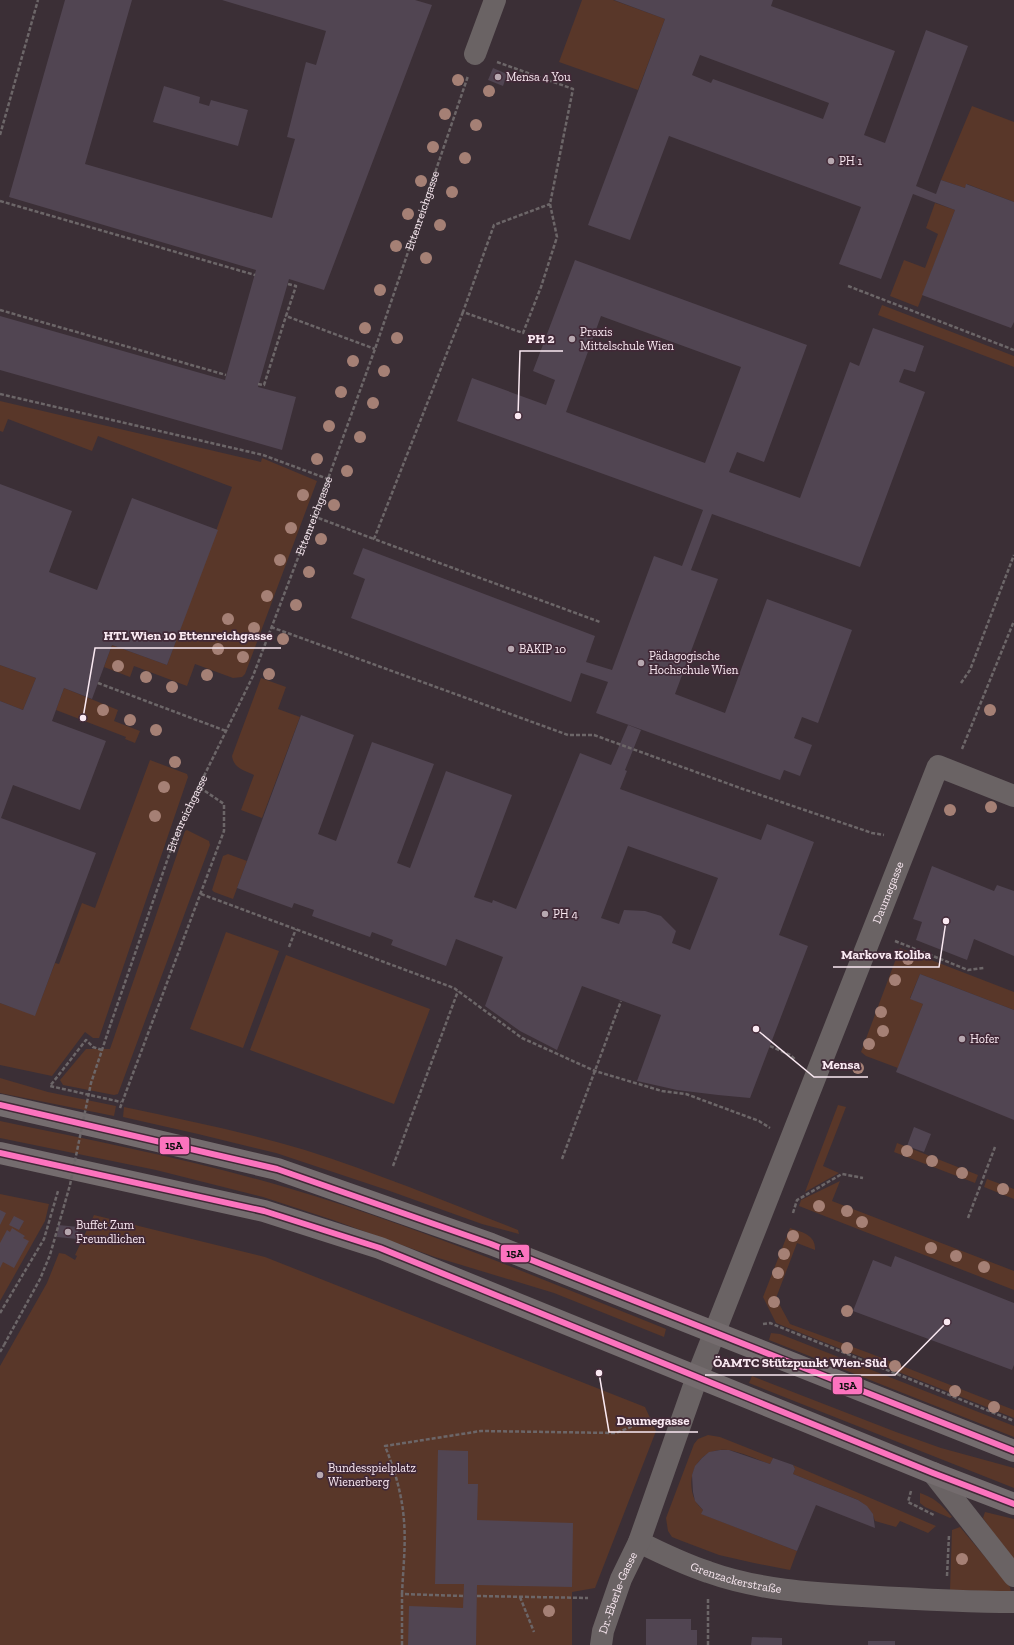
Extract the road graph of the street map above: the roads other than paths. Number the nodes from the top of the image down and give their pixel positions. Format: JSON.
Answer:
{"nodes":[{"id":1,"x":495,"y":0,"type":"edge"},
{"id":2,"x":475,"y":54,"type":"road end"},
{"id":3,"x":1014,"y":796,"type":"edge"},
{"id":4,"x":0,"y":1105,"type":"edge"},
{"id":5,"x":0,"y":1153,"type":"edge"},
{"id":6,"x":716,"y":1332,"type":"junction"},
{"id":7,"x":697,"y":1377,"type":"junction"},
{"id":8,"x":1014,"y":1451,"type":"edge"},
{"id":9,"x":926,"y":1471,"type":"junction"},
{"id":10,"x":1014,"y":1504,"type":"edge"},
{"id":11,"x":639,"y":1542,"type":"junction"},
{"id":12,"x":1014,"y":1576,"type":"edge"},
{"id":13,"x":1014,"y":1602,"type":"edge"},
{"id":14,"x":601,"y":1645,"type":"edge"}],
"edges":[{"from":1,"to":2,"type":"street"},
{"from":3,"to":6,"type":"street","name":"Daumegasse"},
{"from":4,"to":6,"type":"main road"},
{"from":5,"to":7,"type":"main road"},
{"from":6,"to":7,"type":"street","name":"Daumegasse"},
{"from":6,"to":8,"type":"main road"},
{"from":7,"to":9,"type":"main road"},
{"from":7,"to":11,"type":"street"},
{"from":9,"to":10,"type":"main road"},
{"from":9,"to":12,"type":"street"},
{"from":11,"to":13,"type":"street","name":"Grenzackerstraße"},
{"from":11,"to":14,"type":"street","name":"Dr.-Eberle-Gasse"}]}
